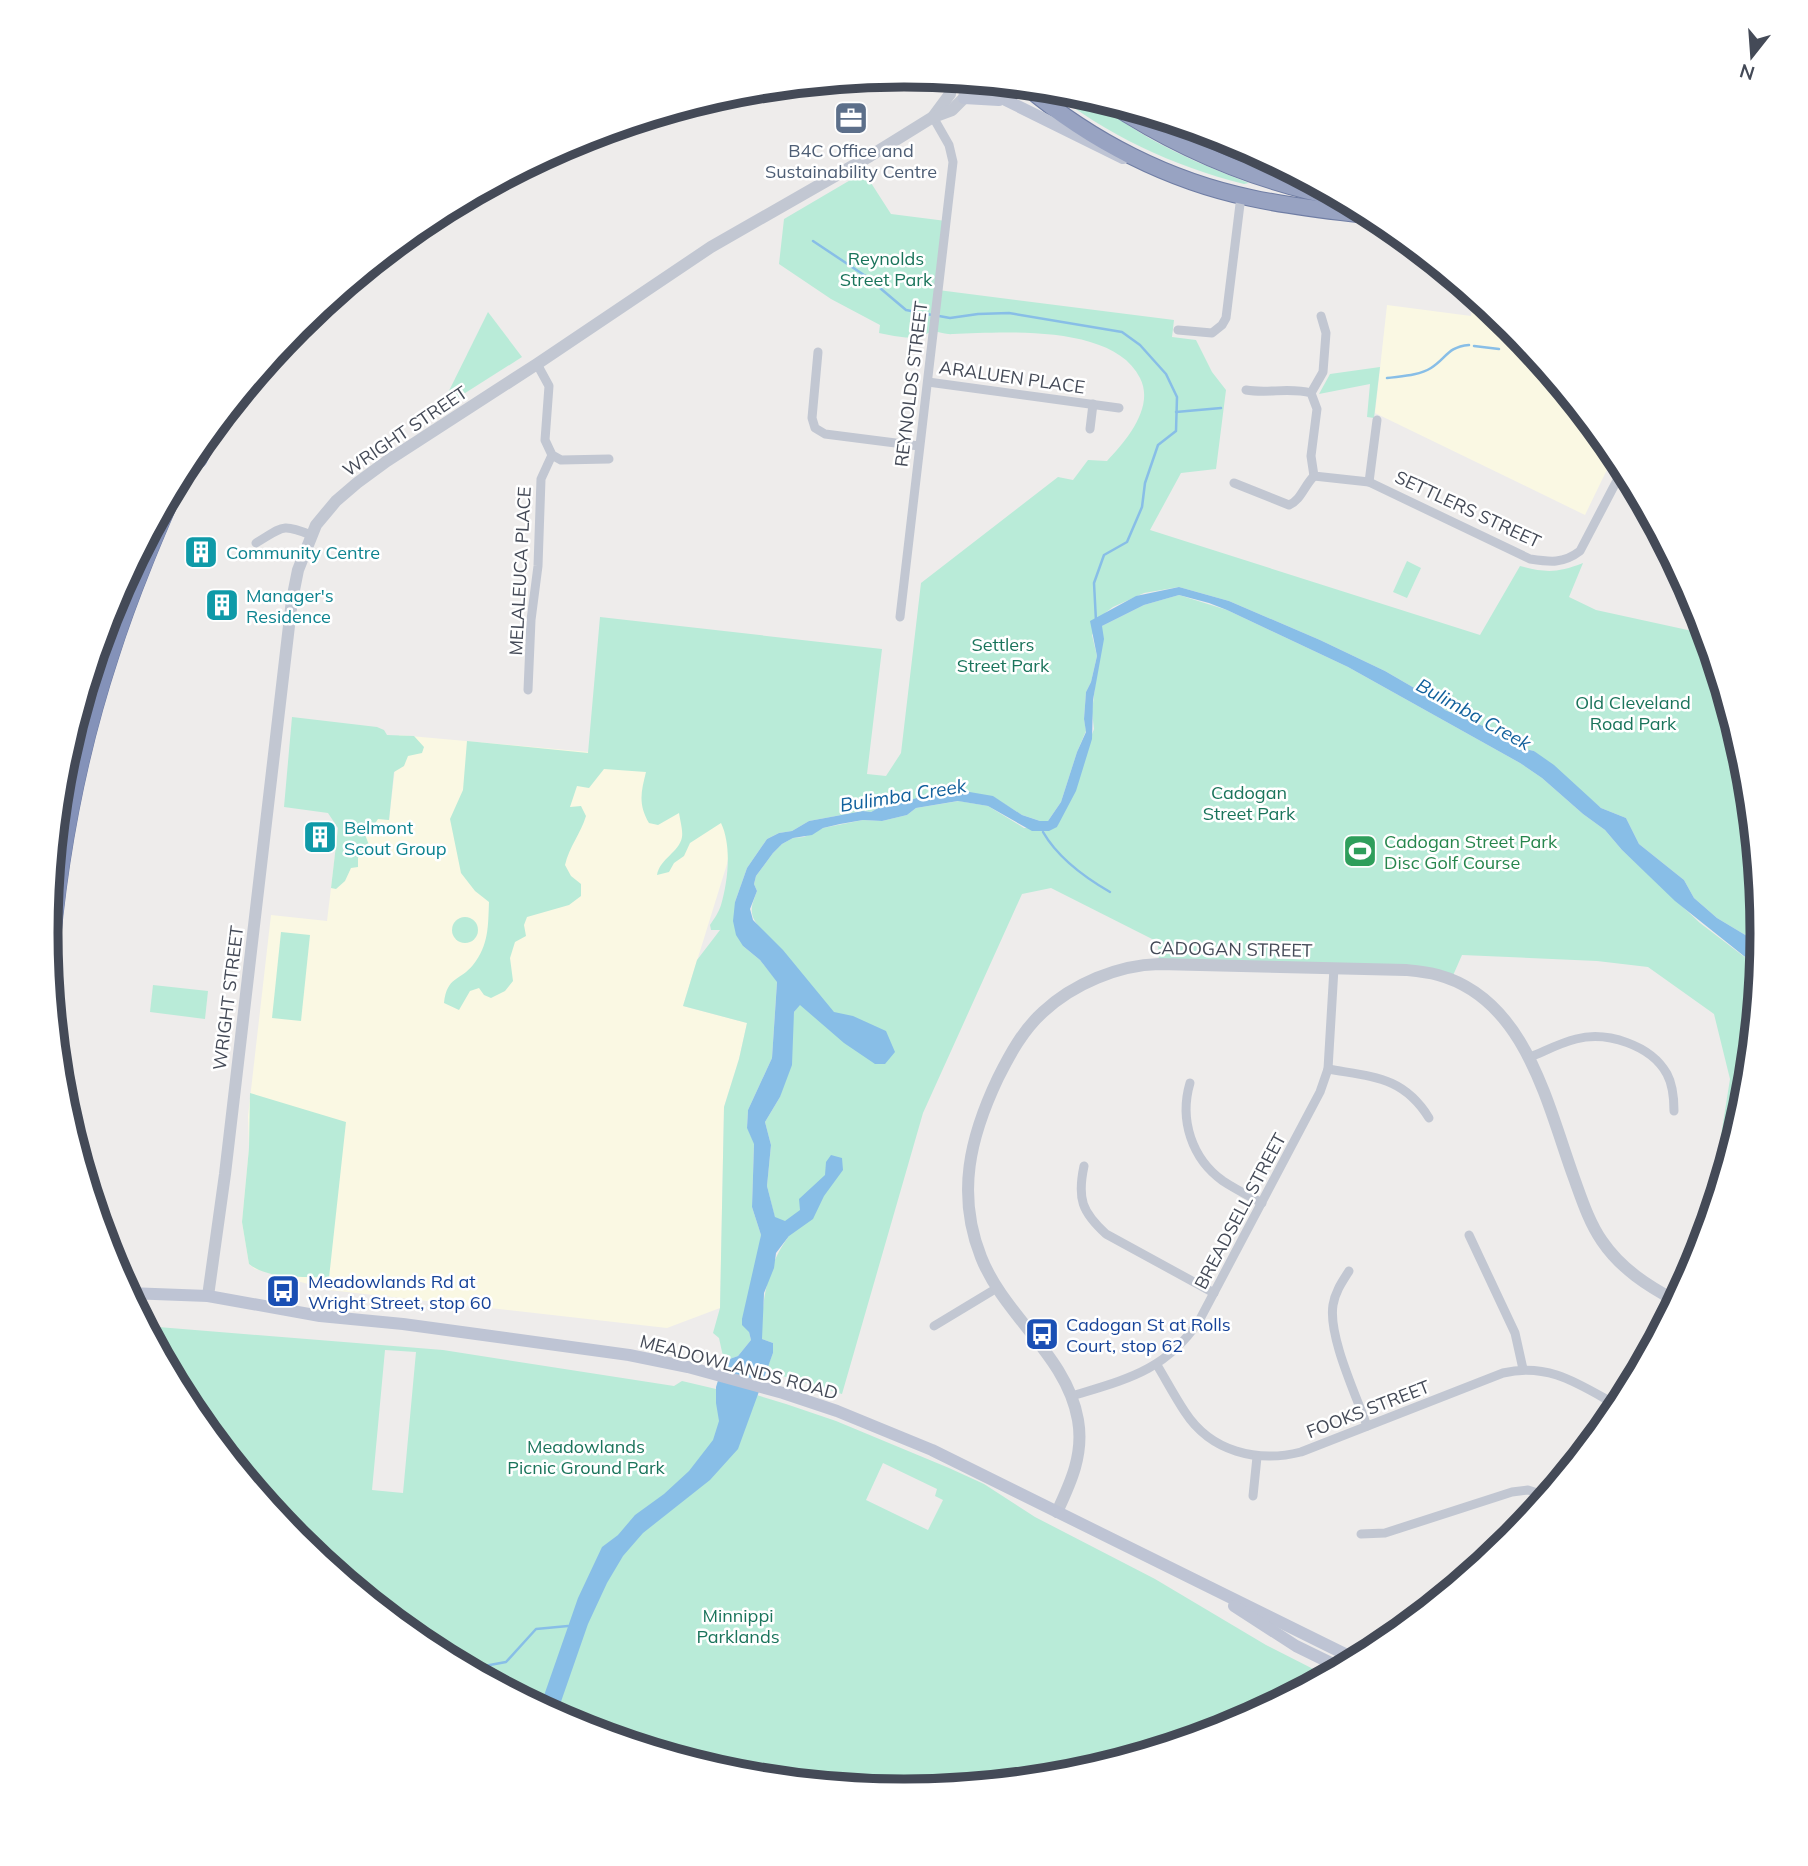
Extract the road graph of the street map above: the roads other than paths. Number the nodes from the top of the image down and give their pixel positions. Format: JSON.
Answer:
{"nodes":[{"id":1,"x":950,"y":89,"type":"edge"},
{"id":2,"x":965,"y":90,"type":"edge"},
{"id":3,"x":988,"y":92,"type":"edge"},
{"id":4,"x":964,"y":98,"type":"junction"},
{"id":5,"x":1003,"y":99,"type":"junction"},
{"id":6,"x":1043,"y":99,"type":"edge"},
{"id":7,"x":933,"y":117,"type":"junction"},
{"id":8,"x":1138,"y":121,"type":"edge"},
{"id":9,"x":1133,"y":157,"type":"junction"},
{"id":10,"x":1309,"y":191,"type":"edge"},
{"id":11,"x":1241,"y":196,"type":"junction"},
{"id":12,"x":1346,"y":212,"type":"edge"},
{"id":13,"x":1321,"y":316,"type":"dead end"},
{"id":14,"x":1178,"y":330,"type":"dead end"},
{"id":15,"x":818,"y":352,"type":"dead end"},
{"id":16,"x":537,"y":364,"type":"junction"},
{"id":17,"x":928,"y":382,"type":"junction"},
{"id":18,"x":1246,"y":390,"type":"dead end"},
{"id":19,"x":1311,"y":393,"type":"junction"},
{"id":20,"x":1093,"y":404,"type":"junction"},
{"id":21,"x":1119,"y":408,"type":"dead end"},
{"id":22,"x":1377,"y":420,"type":"dead end"},
{"id":23,"x":1090,"y":429,"type":"dead end"},
{"id":24,"x":919,"y":446,"type":"junction"},
{"id":25,"x":552,"y":455,"type":"junction"},
{"id":26,"x":609,"y":459,"type":"dead end"},
{"id":27,"x":1314,"y":477,"type":"junction"},
{"id":28,"x":1618,"y":479,"type":"edge"},
{"id":29,"x":1369,"y":482,"type":"junction"},
{"id":30,"x":1234,"y":483,"type":"dead end"},
{"id":31,"x":311,"y":536,"type":"junction"},
{"id":32,"x":256,"y":543,"type":"dead end"},
{"id":33,"x":141,"y":568,"type":"edge"},
{"id":34,"x":900,"y":617,"type":"dead end"},
{"id":35,"x":528,"y":690,"type":"dead end"},
{"id":36,"x":61,"y":865,"type":"edge"},
{"id":37,"x":1334,"y":968,"type":"junction"},
{"id":38,"x":1530,"y":1057,"type":"junction"},
{"id":39,"x":1328,"y":1069,"type":"junction"},
{"id":40,"x":1190,"y":1083,"type":"dead end"},
{"id":41,"x":1674,"y":1111,"type":"dead end"},
{"id":42,"x":1429,"y":1118,"type":"dead end"},
{"id":43,"x":1084,"y":1166,"type":"dead end"},
{"id":44,"x":1262,"y":1203,"type":"junction"},
{"id":45,"x":1469,"y":1235,"type":"dead end"},
{"id":46,"x":1349,"y":1271,"type":"dead end"},
{"id":47,"x":997,"y":1288,"type":"junction"},
{"id":48,"x":139,"y":1293,"type":"edge"},
{"id":49,"x":1214,"y":1293,"type":"junction"},
{"id":50,"x":208,"y":1296,"type":"junction"},
{"id":51,"x":1668,"y":1296,"type":"edge"},
{"id":52,"x":934,"y":1326,"type":"dead end"},
{"id":53,"x":1157,"y":1365,"type":"junction"},
{"id":54,"x":1523,"y":1368,"type":"junction"},
{"id":55,"x":1072,"y":1396,"type":"junction"},
{"id":56,"x":1610,"y":1401,"type":"edge"},
{"id":57,"x":1367,"y":1426,"type":"junction"},
{"id":58,"x":1257,"y":1457,"type":"junction"},
{"id":59,"x":1538,"y":1493,"type":"edge"},
{"id":60,"x":1253,"y":1496,"type":"dead end"},
{"id":61,"x":1057,"y":1512,"type":"junction"},
{"id":62,"x":1361,"y":1534,"type":"dead end"},
{"id":63,"x":1184,"y":1573,"type":"junction"},
{"id":64,"x":1346,"y":1654,"type":"edge"},
{"id":65,"x":1331,"y":1663,"type":"edge"}],
"edges":[{"from":1,"to":7,"type":"street","name":"WRIGHT STREET"},
{"from":2,"to":4,"type":"street"},
{"from":3,"to":5,"type":"main road"},
{"from":4,"to":5,"type":"main road"},
{"from":4,"to":7,"type":"street","name":"WRIGHT STREET"},
{"from":5,"to":9,"type":"main road"},
{"from":6,"to":9,"type":"highway"},
{"from":7,"to":16,"type":"street","name":"WRIGHT STREET"},
{"from":7,"to":17,"type":"street","name":"REYNOLDS STREET"},
{"from":8,"to":10,"type":"highway"},
{"from":9,"to":11,"type":"highway"},
{"from":11,"to":12,"type":"highway"},
{"from":11,"to":14,"type":"street"},
{"from":13,"to":19,"type":"street"},
{"from":15,"to":24,"type":"street"},
{"from":16,"to":25,"type":"street"},
{"from":16,"to":31,"type":"street","name":"WRIGHT STREET"},
{"from":17,"to":20,"type":"street","name":"ARALUEN PLACE"},
{"from":17,"to":24,"type":"street","name":"REYNOLDS STREET"},
{"from":18,"to":19,"type":"street"},
{"from":19,"to":27,"type":"street"},
{"from":20,"to":21,"type":"street","name":"ARALUEN PLACE"},
{"from":20,"to":23,"type":"street","name":"ARALUEN PLACE"},
{"from":22,"to":29,"type":"street"},
{"from":24,"to":34,"type":"street","name":"REYNOLDS STREET"},
{"from":25,"to":26,"type":"street"},
{"from":25,"to":35,"type":"street","name":"MELALEUCA PLACE"},
{"from":27,"to":29,"type":"street"},
{"from":27,"to":30,"type":"street"},
{"from":28,"to":29,"type":"street","name":"SETTLERS STREET"},
{"from":31,"to":32,"type":"street"},
{"from":31,"to":50,"type":"street","name":"WRIGHT STREET"},
{"from":33,"to":36,"type":"highway"},
{"from":37,"to":38,"type":"street","name":"CADOGAN STREET"},
{"from":37,"to":39,"type":"street","name":"BREADSELL STREET"},
{"from":37,"to":47,"type":"street","name":"CADOGAN STREET"},
{"from":38,"to":41,"type":"street"},
{"from":38,"to":51,"type":"street","name":"CADOGAN STREET"},
{"from":39,"to":42,"type":"street"},
{"from":39,"to":44,"type":"street","name":"BREADSELL STREET"},
{"from":40,"to":44,"type":"street"},
{"from":43,"to":49,"type":"street"},
{"from":44,"to":49,"type":"street","name":"BREADSELL STREET"},
{"from":45,"to":54,"type":"street"},
{"from":46,"to":57,"type":"street"},
{"from":47,"to":52,"type":"street"},
{"from":47,"to":55,"type":"street","name":"CADOGAN STREET"},
{"from":48,"to":50,"type":"main road","name":"MEADOWLANDS ROAD"},
{"from":49,"to":53,"type":"street","name":"BREADSELL STREET"},
{"from":50,"to":61,"type":"main road","name":"MEADOWLANDS ROAD"},
{"from":53,"to":55,"type":"street","name":"BREADSELL STREET"},
{"from":53,"to":58,"type":"street","name":"FOOKS STREET"},
{"from":54,"to":56,"type":"street","name":"FOOKS STREET"},
{"from":54,"to":57,"type":"street","name":"FOOKS STREET"},
{"from":55,"to":61,"type":"street","name":"CADOGAN STREET"},
{"from":57,"to":58,"type":"street","name":"FOOKS STREET"},
{"from":58,"to":60,"type":"street"},
{"from":59,"to":62,"type":"street"},
{"from":61,"to":63,"type":"main road","name":"MEADOWLANDS ROAD"},
{"from":63,"to":64,"type":"main road","name":"MEADOWLANDS ROAD"},
{"from":63,"to":65,"type":"main road","name":"MEADOWLANDS ROAD"}]}
